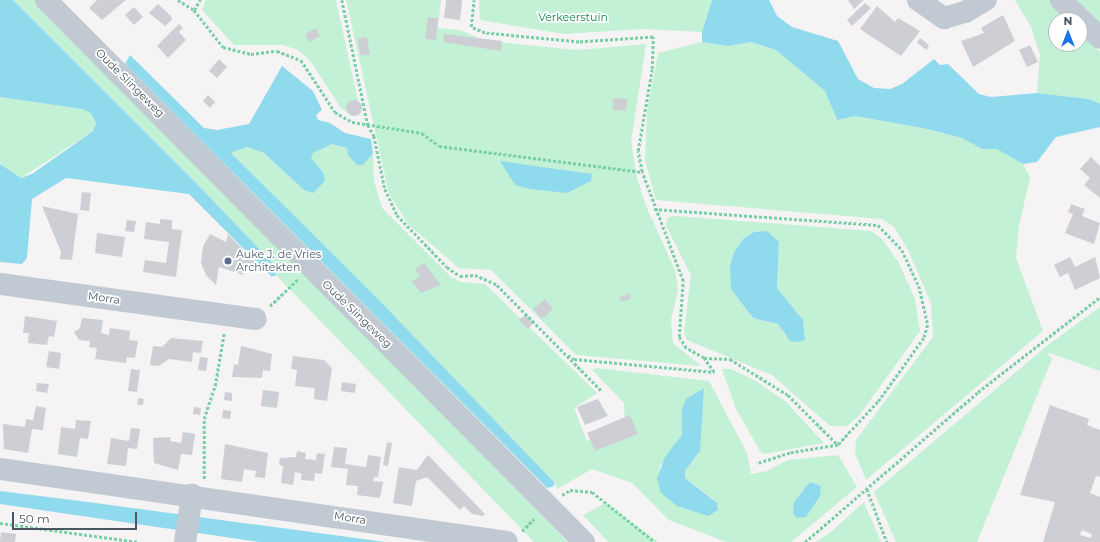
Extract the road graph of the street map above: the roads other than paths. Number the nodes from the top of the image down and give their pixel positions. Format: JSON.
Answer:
{"nodes":[{"id":1,"x":46,"y":0,"type":"edge"},
{"id":2,"x":918,"y":0,"type":"edge"},
{"id":3,"x":986,"y":0,"type":"edge"},
{"id":4,"x":1061,"y":0,"type":"edge"},
{"id":5,"x":1100,"y":38,"type":"edge"},
{"id":6,"x":0,"y":284,"type":"edge"},
{"id":7,"x":256,"y":319,"type":"road end"},
{"id":8,"x":0,"y":468,"type":"edge"},
{"id":9,"x":195,"y":500,"type":"junction"},
{"id":10,"x":511,"y":540,"type":"edge"},
{"id":11,"x":185,"y":542,"type":"edge"},
{"id":12,"x":584,"y":542,"type":"edge"}],
"edges":[{"from":1,"to":12,"type":"street","name":"Oude Slingeweg"},
{"from":2,"to":3,"type":"street"},
{"from":4,"to":5,"type":"street"},
{"from":6,"to":7,"type":"street","name":"Morra"},
{"from":8,"to":9,"type":"street","name":"Morra"},
{"from":9,"to":10,"type":"street","name":"Morra"},
{"from":9,"to":11,"type":"street"}]}
